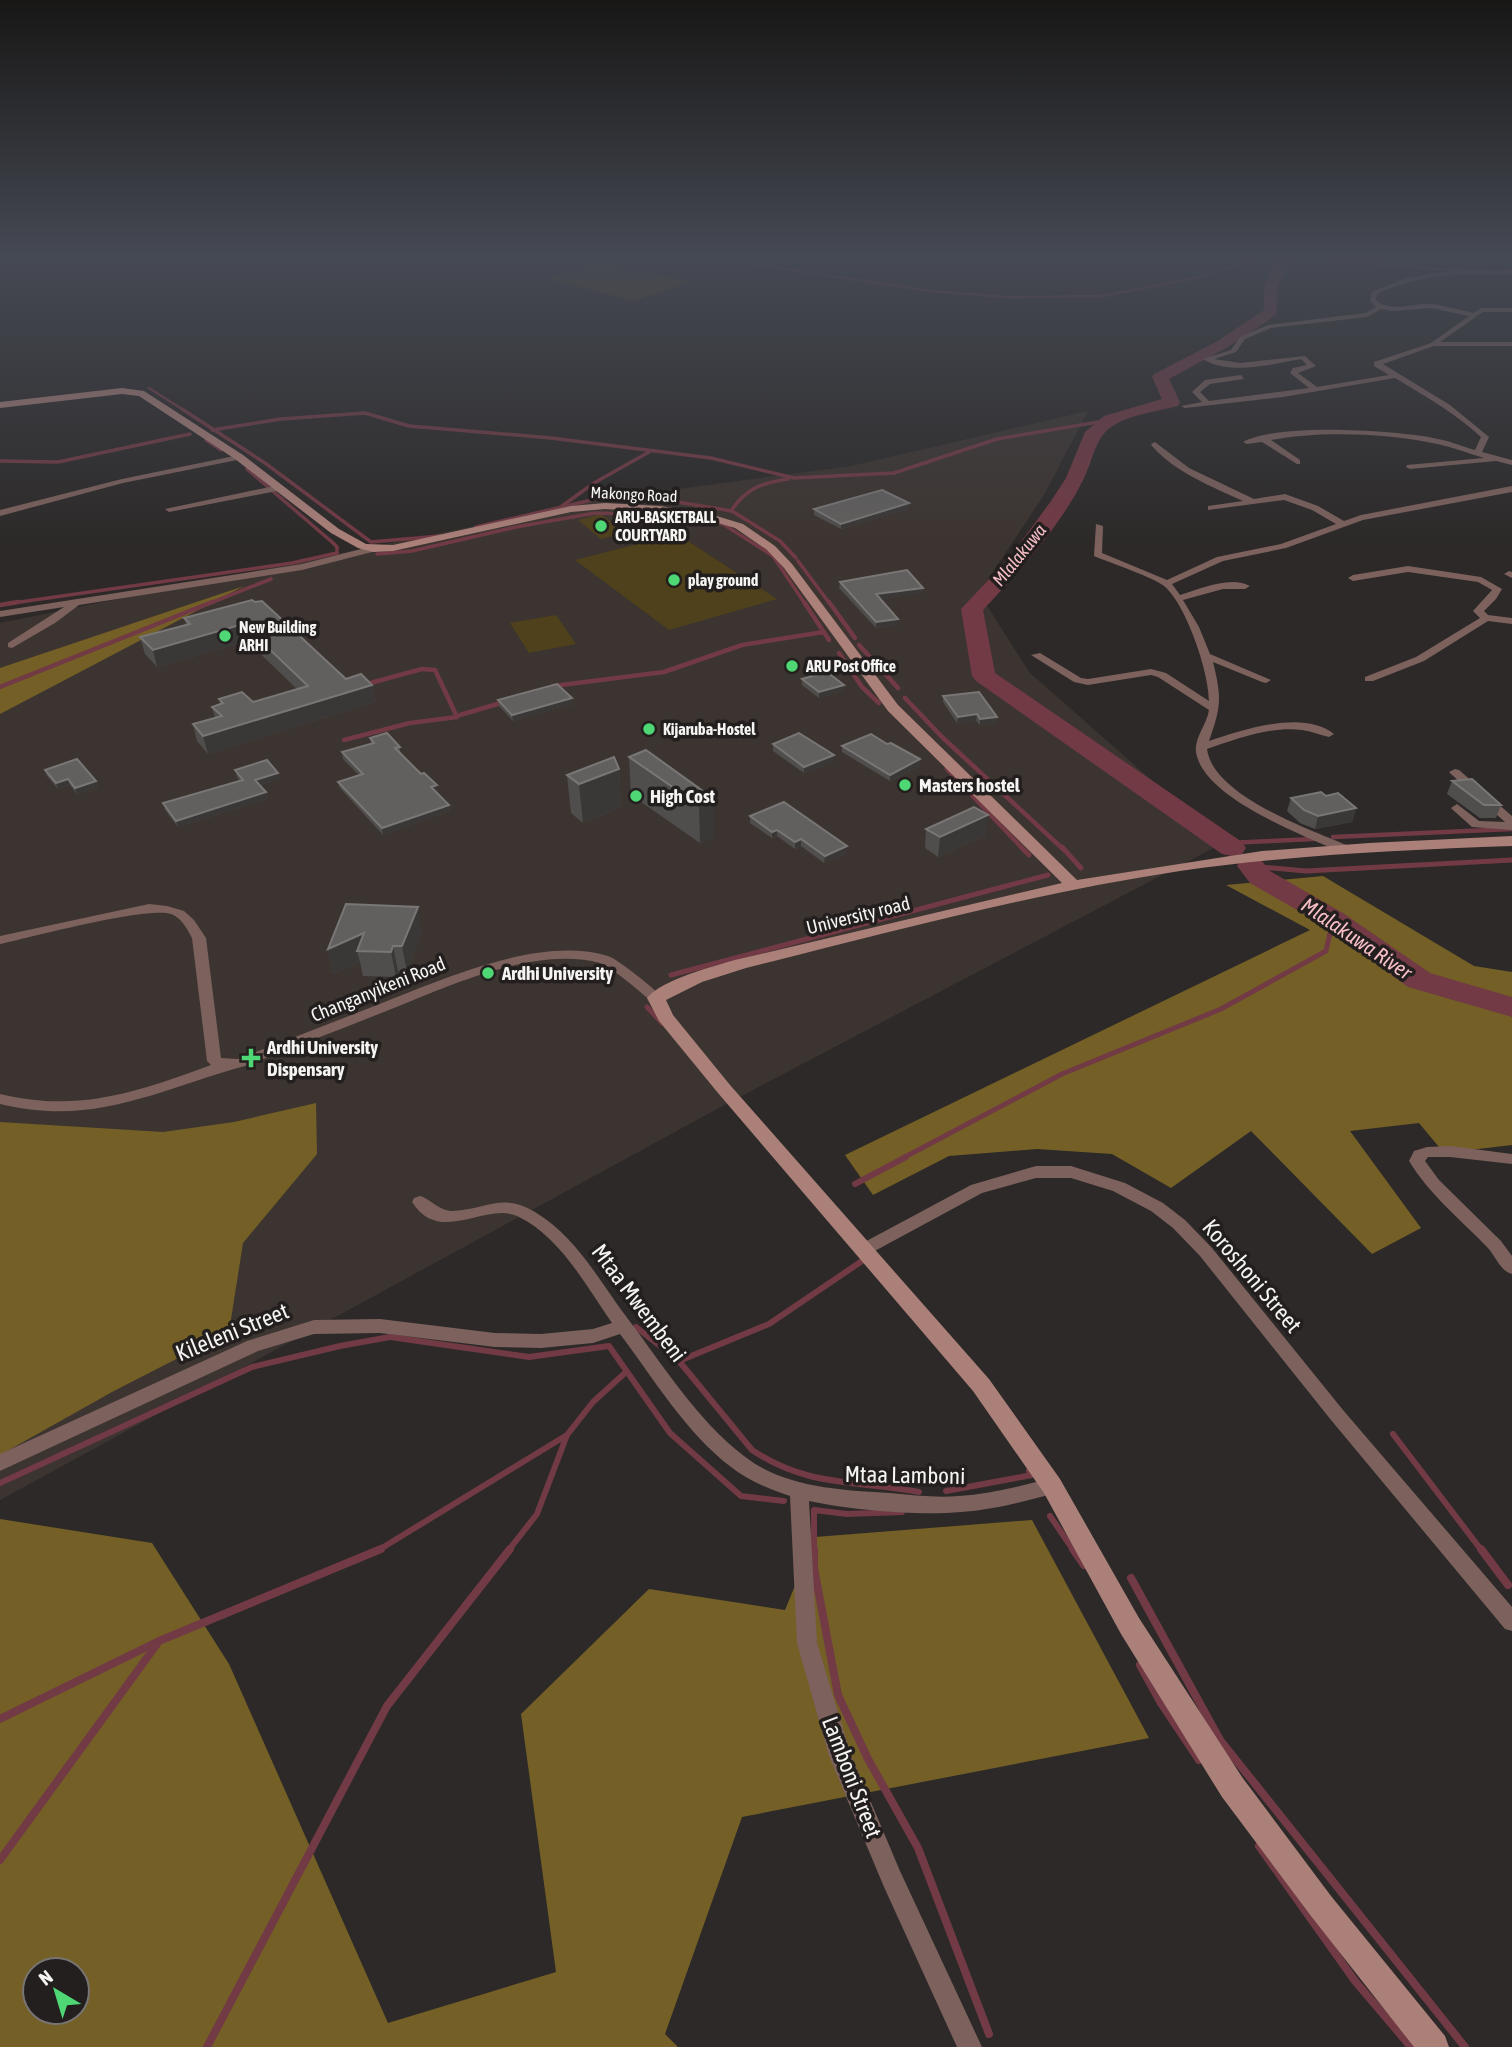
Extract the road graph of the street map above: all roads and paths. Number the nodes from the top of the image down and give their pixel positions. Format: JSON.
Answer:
{"nodes":[{"id":1,"x":1225,"y":354,"type":"edge"},
{"id":2,"x":1286,"y":354,"type":"edge"},
{"id":3,"x":1405,"y":354,"type":"edge"},
{"id":4,"x":1303,"y":357,"type":"junction"},
{"id":5,"x":1396,"y":376,"type":"junction"},
{"id":6,"x":1241,"y":377,"type":"dead end"},
{"id":7,"x":1316,"y":390,"type":"junction"},
{"id":8,"x":1207,"y":403,"type":"junction"},
{"id":9,"x":0,"y":405,"type":"edge"},
{"id":10,"x":1185,"y":406,"type":"dead end"},
{"id":11,"x":1264,"y":439,"type":"junction"},
{"id":12,"x":1247,"y":442,"type":"dead end"},
{"id":13,"x":1155,"y":444,"type":"dead end"},
{"id":14,"x":1478,"y":452,"type":"junction"},
{"id":15,"x":239,"y":457,"type":"junction"},
{"id":16,"x":1499,"y":458,"type":"junction"},
{"id":17,"x":1297,"y":462,"type":"dead end"},
{"id":18,"x":1512,"y":463,"type":"edge"},
{"id":19,"x":1410,"y":467,"type":"dead end"},
{"id":20,"x":279,"y":488,"type":"junction"},
{"id":21,"x":1512,"y":489,"type":"edge"},
{"id":22,"x":1251,"y":501,"type":"junction"},
{"id":23,"x":1211,"y":508,"type":"dead end"},
{"id":24,"x":169,"y":509,"type":"dead end"},
{"id":25,"x":0,"y":513,"type":"edge"},
{"id":26,"x":1343,"y":523,"type":"junction"},
{"id":27,"x":1099,"y":526,"type":"dead end"},
{"id":28,"x":373,"y":549,"type":"junction"},
{"id":29,"x":1353,"y":578,"type":"dead end"},
{"id":30,"x":1167,"y":583,"type":"junction"},
{"id":31,"x":1245,"y":586,"type":"dead end"},
{"id":32,"x":1178,"y":598,"type":"junction"},
{"id":33,"x":76,"y":603,"type":"junction"},
{"id":34,"x":0,"y":614,"type":"edge"},
{"id":35,"x":1486,"y":618,"type":"junction"},
{"id":36,"x":1512,"y":621,"type":"edge"},
{"id":37,"x":12,"y":645,"type":"dead end"},
{"id":38,"x":1035,"y":655,"type":"dead end"},
{"id":39,"x":1207,"y":656,"type":"junction"},
{"id":40,"x":1369,"y":679,"type":"dead end"},
{"id":41,"x":1266,"y":680,"type":"dead end"},
{"id":42,"x":1214,"y":709,"type":"junction"},
{"id":43,"x":1329,"y":734,"type":"dead end"},
{"id":44,"x":1202,"y":747,"type":"junction"},
{"id":45,"x":1455,"y":772,"type":"dead end"},
{"id":46,"x":1457,"y":808,"type":"dead end"},
{"id":47,"x":1512,"y":824,"type":"edge"},
{"id":48,"x":1512,"y":841,"type":"edge"},
{"id":49,"x":1345,"y":849,"type":"junction"},
{"id":50,"x":1075,"y":887,"type":"junction"},
{"id":51,"x":0,"y":940,"type":"edge"},
{"id":52,"x":656,"y":998,"type":"junction"},
{"id":53,"x":225,"y":1065,"type":"junction"},
{"id":54,"x":0,"y":1099,"type":"edge"},
{"id":55,"x":1512,"y":1159,"type":"edge"},
{"id":56,"x":420,"y":1202,"type":"dead end"},
{"id":57,"x":865,"y":1249,"type":"junction"},
{"id":58,"x":1512,"y":1268,"type":"edge"},
{"id":59,"x":624,"y":1326,"type":"junction"},
{"id":60,"x":0,"y":1463,"type":"edge"},
{"id":61,"x":1052,"y":1486,"type":"junction"},
{"id":62,"x":799,"y":1491,"type":"junction"},
{"id":63,"x":1511,"y":1617,"type":"edge"},
{"id":64,"x":970,"y":2047,"type":"edge"},
{"id":65,"x":1434,"y":2047,"type":"edge"}],
"edges":[{"from":1,"to":4,"type":"street"},
{"from":2,"to":4,"type":"street"},
{"from":3,"to":5,"type":"street"},
{"from":4,"to":7,"type":"street"},
{"from":5,"to":7,"type":"street"},
{"from":5,"to":14,"type":"street"},
{"from":6,"to":8,"type":"street"},
{"from":7,"to":8,"type":"street"},
{"from":8,"to":10,"type":"street"},
{"from":9,"to":15,"type":"street","name":"Makongo Road"},
{"from":11,"to":12,"type":"street"},
{"from":11,"to":14,"type":"street"},
{"from":11,"to":17,"type":"street"},
{"from":13,"to":22,"type":"street"},
{"from":14,"to":16,"type":"street"},
{"from":15,"to":20,"type":"street","name":"Makongo Road"},
{"from":15,"to":25,"type":"street"},
{"from":16,"to":18,"type":"street"},
{"from":16,"to":19,"type":"street"},
{"from":20,"to":24,"type":"street"},
{"from":20,"to":28,"type":"street","name":"Makongo Road"},
{"from":21,"to":26,"type":"street"},
{"from":22,"to":23,"type":"street"},
{"from":22,"to":26,"type":"street"},
{"from":26,"to":30,"type":"street"},
{"from":27,"to":30,"type":"street"},
{"from":28,"to":33,"type":"street"},
{"from":28,"to":50,"type":"street","name":"Makongo Road"},
{"from":29,"to":35,"type":"street"},
{"from":30,"to":32,"type":"street"},
{"from":31,"to":32,"type":"street"},
{"from":32,"to":39,"type":"street"},
{"from":33,"to":34,"type":"street"},
{"from":33,"to":37,"type":"street"},
{"from":35,"to":36,"type":"street"},
{"from":35,"to":40,"type":"street"},
{"from":38,"to":42,"type":"street"},
{"from":39,"to":41,"type":"street"},
{"from":39,"to":42,"type":"street"},
{"from":42,"to":44,"type":"street"},
{"from":43,"to":44,"type":"street"},
{"from":44,"to":49,"type":"street"},
{"from":45,"to":47,"type":"street"},
{"from":46,"to":47,"type":"street"},
{"from":48,"to":49,"type":"street","name":"University road"},
{"from":49,"to":50,"type":"street","name":"University road"},
{"from":50,"to":52,"type":"street","name":"University road"},
{"from":51,"to":53,"type":"street"},
{"from":52,"to":53,"type":"street","name":"Changanyikeni Road"},
{"from":52,"to":57,"type":"street"},
{"from":53,"to":54,"type":"street","name":"Changanyikeni Road"},
{"from":55,"to":58,"type":"street"},
{"from":56,"to":59,"type":"street","name":"Mtaa Mwembeni"},
{"from":57,"to":61,"type":"street"},
{"from":57,"to":63,"type":"street","name":"Koroshoni Street"},
{"from":59,"to":60,"type":"street","name":"Kileleni Street"},
{"from":59,"to":62,"type":"street","name":"Mtaa Mwembeni"},
{"from":61,"to":62,"type":"street","name":"Mtaa Lamboni"},
{"from":61,"to":65,"type":"street"},
{"from":62,"to":64,"type":"street","name":"Lamboni Street"}]}
